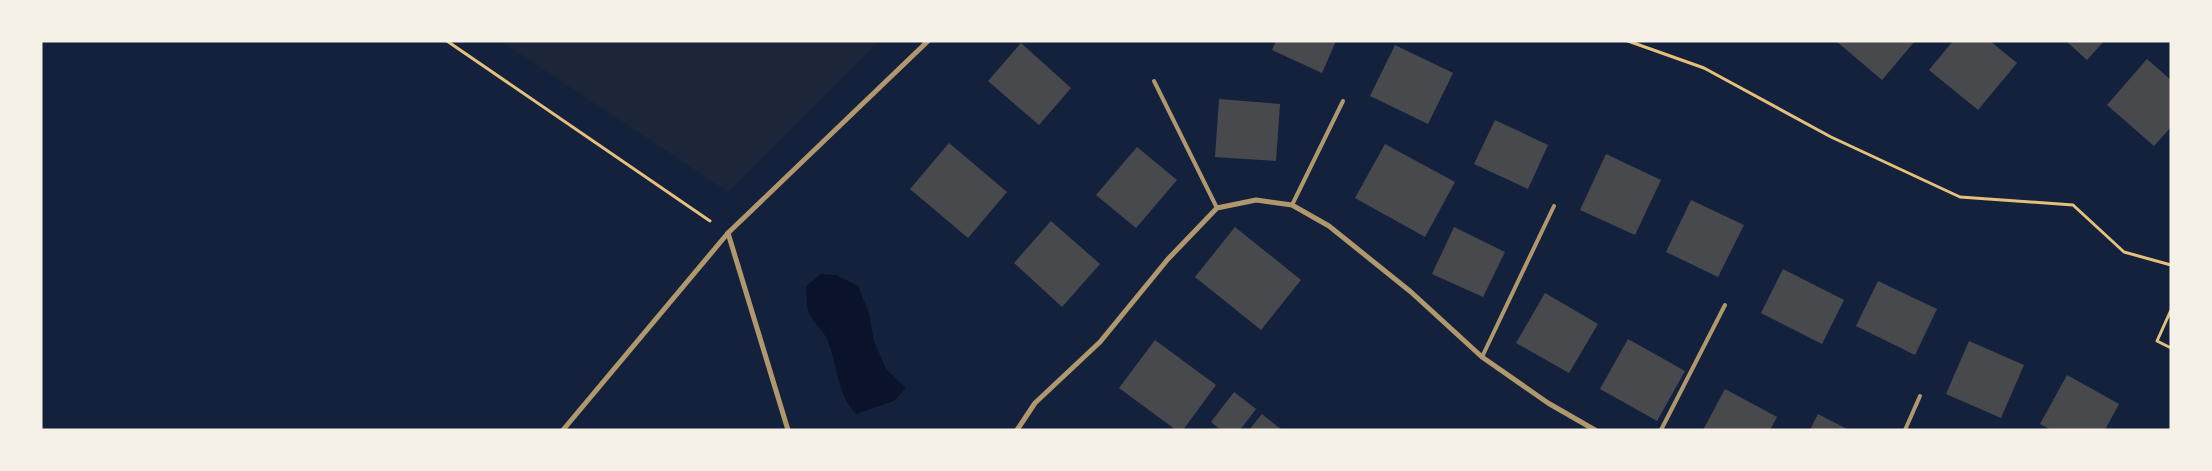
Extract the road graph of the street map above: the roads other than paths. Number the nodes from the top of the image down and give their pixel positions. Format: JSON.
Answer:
{"nodes":[{"id":1,"x":928,"y":41,"type":"edge"},
{"id":2,"x":1154,"y":81,"type":"dead end"},
{"id":3,"x":1343,"y":101,"type":"dead end"},
{"id":4,"x":1292,"y":205,"type":"junction"},
{"id":5,"x":1554,"y":206,"type":"dead end"},
{"id":6,"x":1217,"y":208,"type":"junction"},
{"id":7,"x":728,"y":233,"type":"junction"},
{"id":8,"x":1725,"y":305,"type":"dead end"},
{"id":9,"x":1482,"y":356,"type":"junction"},
{"id":10,"x":1920,"y":396,"type":"dead end"},
{"id":11,"x":563,"y":430,"type":"edge"},
{"id":12,"x":788,"y":430,"type":"edge"},
{"id":13,"x":1016,"y":430,"type":"edge"},
{"id":14,"x":1595,"y":430,"type":"edge"},
{"id":15,"x":1661,"y":430,"type":"edge"},
{"id":16,"x":1904,"y":430,"type":"edge"}],
"edges":[{"from":1,"to":7,"type":"street"},
{"from":2,"to":6,"type":"lane"},
{"from":3,"to":4,"type":"lane"},
{"from":4,"to":6,"type":"street"},
{"from":4,"to":9,"type":"street"},
{"from":5,"to":9,"type":"lane"},
{"from":6,"to":13,"type":"street"},
{"from":7,"to":11,"type":"street"},
{"from":7,"to":12,"type":"street"},
{"from":8,"to":15,"type":"lane"},
{"from":9,"to":14,"type":"street"},
{"from":10,"to":16,"type":"lane"}]}
